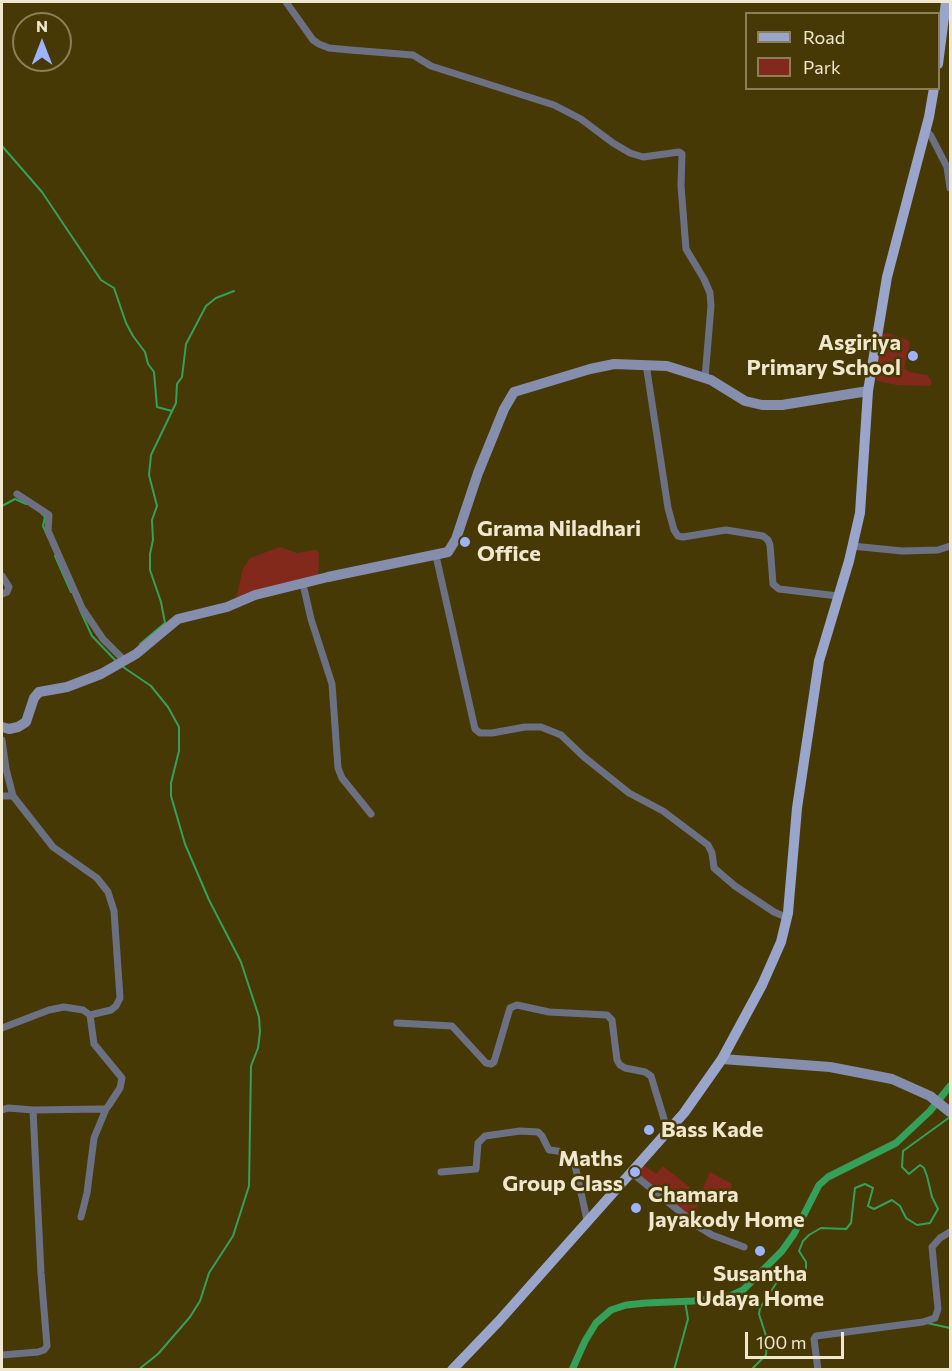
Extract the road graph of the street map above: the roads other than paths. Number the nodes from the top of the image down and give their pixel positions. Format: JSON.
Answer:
{"nodes":[{"id":1,"x":286,"y":2,"type":"edge"},
{"id":2,"x":946,"y":2,"type":"edge"},
{"id":3,"x":947,"y":20,"type":"edge"},
{"id":4,"x":940,"y":58,"type":"edge"},
{"id":5,"x":934,"y":90,"type":"edge"},
{"id":6,"x":926,"y":130,"type":"junction"},
{"id":7,"x":951,"y":188,"type":"edge"},
{"id":8,"x":646,"y":364,"type":"junction"},
{"id":9,"x":705,"y":378,"type":"junction"},
{"id":10,"x":868,"y":391,"type":"junction"},
{"id":11,"x":17,"y":494,"type":"dead end"},
{"id":12,"x":852,"y":546,"type":"junction"},
{"id":13,"x":951,"y":546,"type":"edge"},
{"id":14,"x":436,"y":556,"type":"junction"},
{"id":15,"x":2,"y":576,"type":"edge"},
{"id":16,"x":303,"y":584,"type":"junction"},
{"id":17,"x":2,"y":594,"type":"edge"},
{"id":18,"x":838,"y":596,"type":"junction"},
{"id":19,"x":124,"y":660,"type":"junction"},
{"id":20,"x":2,"y":728,"type":"edge"},
{"id":21,"x":2,"y":740,"type":"edge"},
{"id":22,"x":2,"y":796,"type":"edge"},
{"id":23,"x":13,"y":796,"type":"junction"},
{"id":24,"x":371,"y":814,"type":"dead end"},
{"id":25,"x":788,"y":918,"type":"junction"},
{"id":26,"x":90,"y":1015,"type":"junction"},
{"id":27,"x":397,"y":1023,"type":"dead end"},
{"id":28,"x":2,"y":1028,"type":"edge"},
{"id":29,"x":722,"y":1059,"type":"junction"},
{"id":30,"x":106,"y":1109,"type":"junction"},
{"id":31,"x":2,"y":1110,"type":"edge"},
{"id":32,"x":33,"y":1110,"type":"junction"},
{"id":33,"x":951,"y":1112,"type":"edge"},
{"id":34,"x":668,"y":1132,"type":"junction"},
{"id":35,"x":441,"y":1172,"type":"dead end"},
{"id":36,"x":632,"y":1173,"type":"junction"},
{"id":37,"x":81,"y":1217,"type":"dead end"},
{"id":38,"x":588,"y":1220,"type":"junction"},
{"id":39,"x":951,"y":1232,"type":"edge"},
{"id":40,"x":744,"y":1246,"type":"dead end"},
{"id":41,"x":2,"y":1355,"type":"edge"},
{"id":42,"x":452,"y":1370,"type":"edge"},
{"id":43,"x":818,"y":1370,"type":"edge"}],
"edges":[{"from":1,"to":9,"type":"street"},
{"from":2,"to":3,"type":"main road"},
{"from":3,"to":4,"type":"main road"},
{"from":5,"to":6,"type":"main road"},
{"from":6,"to":7,"type":"street"},
{"from":6,"to":10,"type":"main road"},
{"from":8,"to":9,"type":"street"},
{"from":8,"to":14,"type":"street"},
{"from":8,"to":18,"type":"street"},
{"from":9,"to":10,"type":"street"},
{"from":10,"to":12,"type":"main road"},
{"from":11,"to":19,"type":"street"},
{"from":12,"to":13,"type":"street"},
{"from":12,"to":18,"type":"main road"},
{"from":14,"to":16,"type":"street"},
{"from":14,"to":25,"type":"street"},
{"from":15,"to":17,"type":"street"},
{"from":16,"to":19,"type":"street"},
{"from":16,"to":24,"type":"street"},
{"from":18,"to":25,"type":"main road"},
{"from":19,"to":20,"type":"street"},
{"from":21,"to":23,"type":"street"},
{"from":22,"to":23,"type":"street"},
{"from":23,"to":26,"type":"street"},
{"from":25,"to":29,"type":"main road"},
{"from":26,"to":28,"type":"street"},
{"from":26,"to":30,"type":"street"},
{"from":27,"to":34,"type":"street"},
{"from":29,"to":33,"type":"street"},
{"from":29,"to":34,"type":"main road"},
{"from":30,"to":32,"type":"street"},
{"from":30,"to":37,"type":"street"},
{"from":31,"to":32,"type":"street"},
{"from":32,"to":41,"type":"street"},
{"from":34,"to":36,"type":"main road"},
{"from":35,"to":38,"type":"street"},
{"from":36,"to":38,"type":"main road"},
{"from":36,"to":40,"type":"street"},
{"from":38,"to":42,"type":"main road"},
{"from":39,"to":43,"type":"street"}]}
